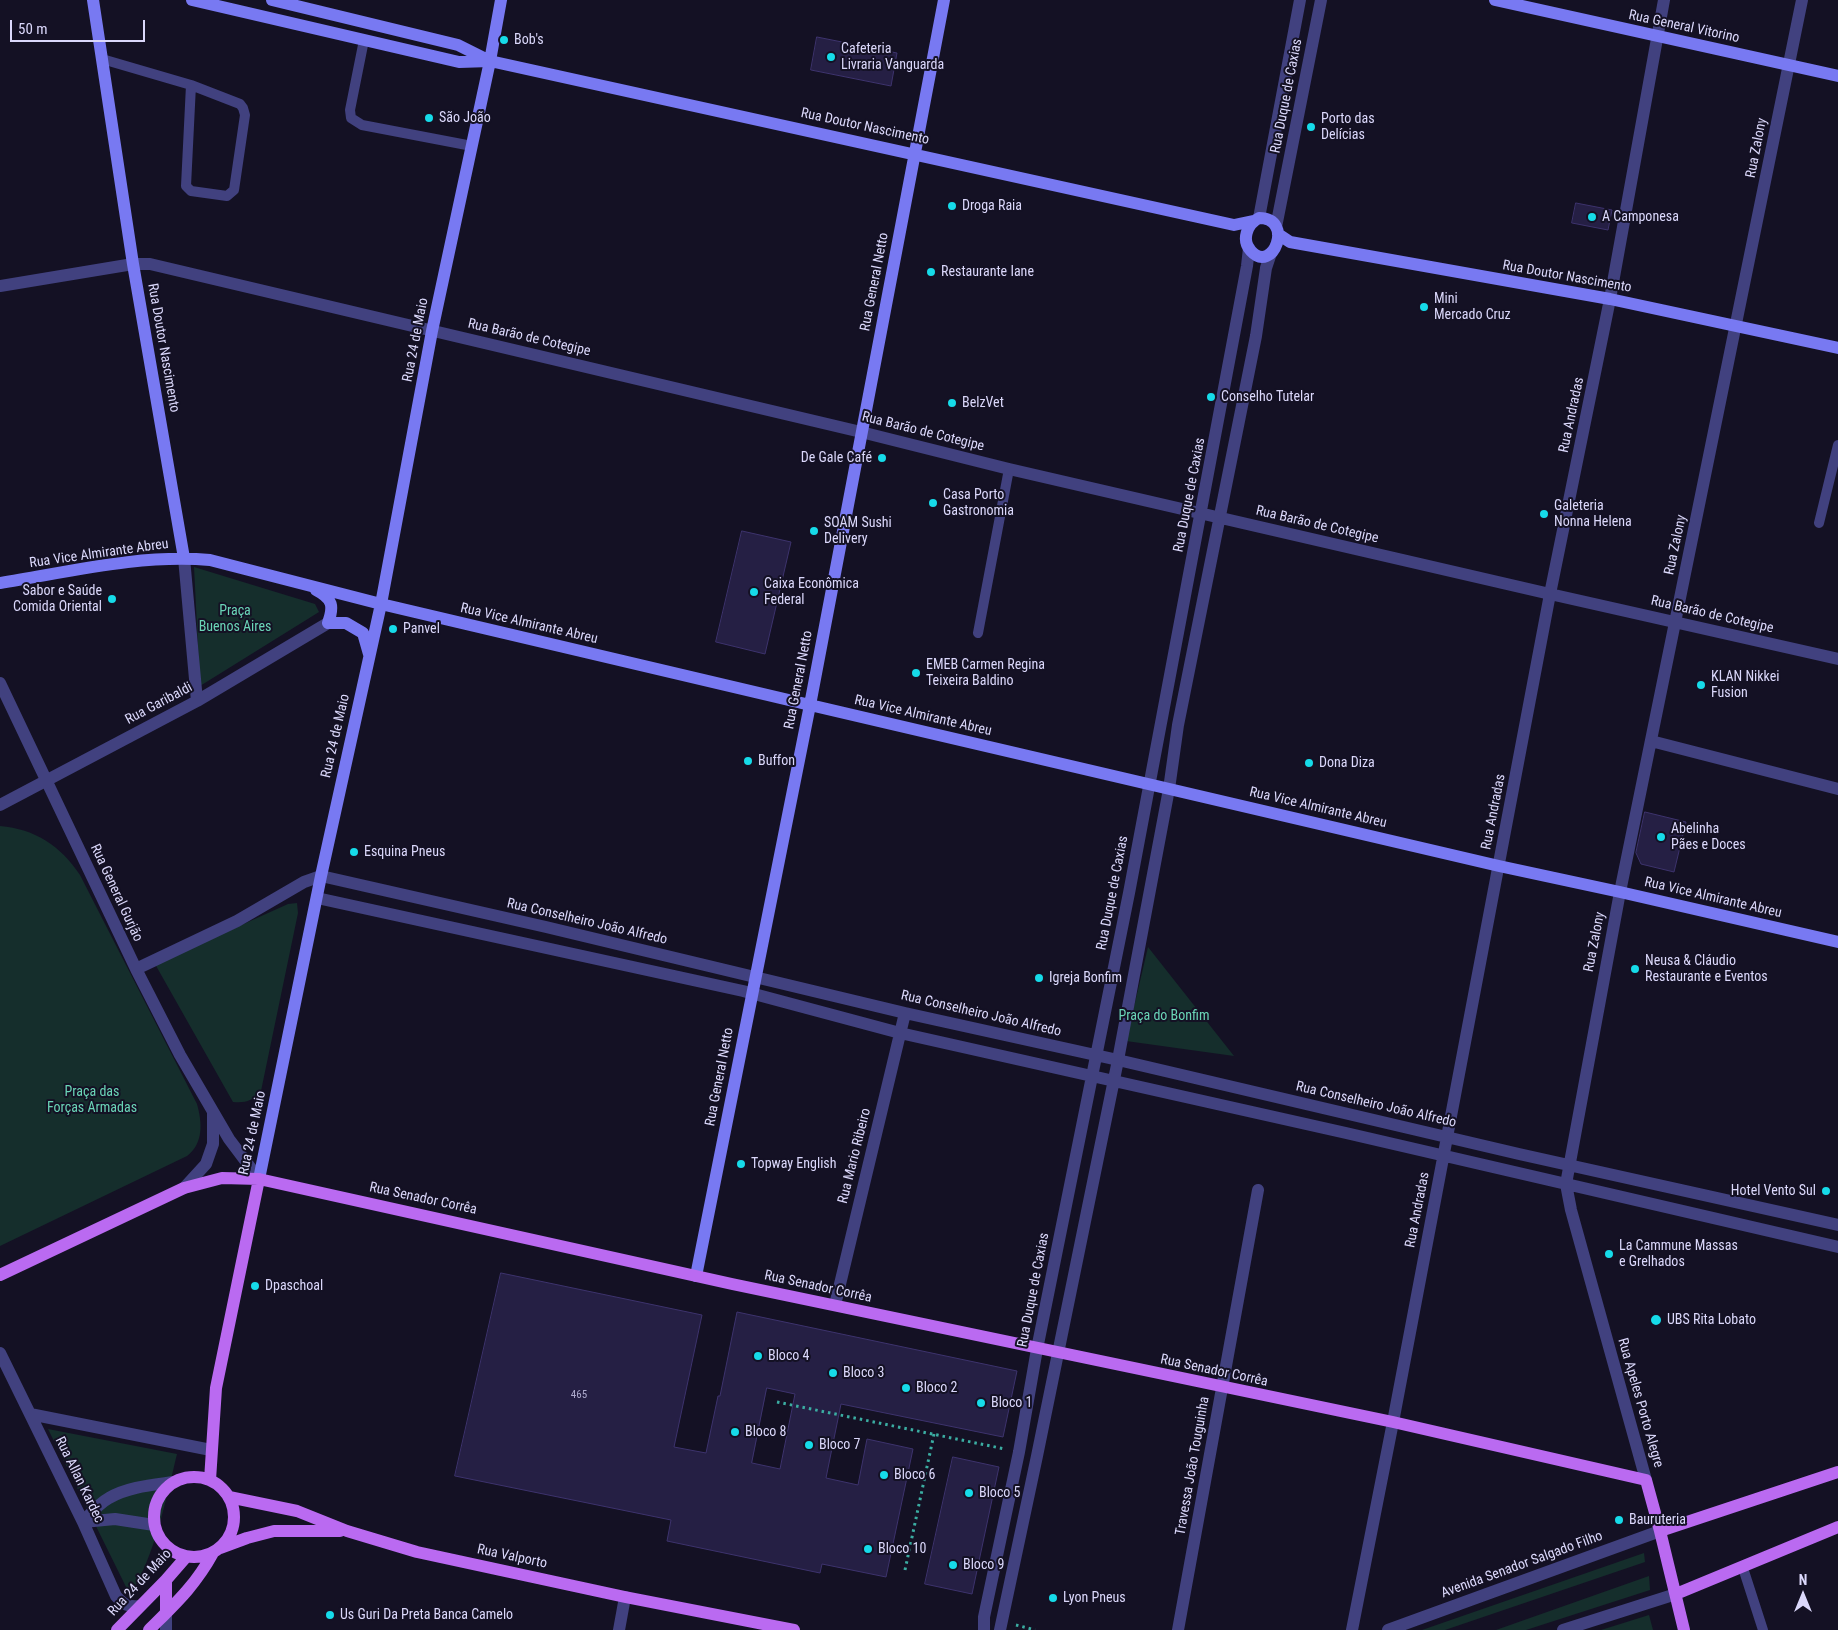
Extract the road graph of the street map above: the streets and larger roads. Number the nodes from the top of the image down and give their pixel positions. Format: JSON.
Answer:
{"nodes":[{"id":1,"x":93,"y":0,"type":"edge"},
{"id":2,"x":192,"y":0,"type":"edge"},
{"id":3,"x":272,"y":0,"type":"edge"},
{"id":4,"x":501,"y":0,"type":"edge"},
{"id":5,"x":944,"y":0,"type":"edge"},
{"id":6,"x":1300,"y":0,"type":"edge"},
{"id":7,"x":1321,"y":0,"type":"edge"},
{"id":8,"x":1495,"y":0,"type":"edge"},
{"id":9,"x":1664,"y":0,"type":"edge"},
{"id":10,"x":1802,"y":0,"type":"edge"},
{"id":11,"x":1296,"y":17,"type":"junction"},
{"id":12,"x":1317,"y":21,"type":"junction"},
{"id":13,"x":1657,"y":36,"type":"junction"},
{"id":14,"x":490,"y":61,"type":"junction"},
{"id":15,"x":1288,"y":62,"type":"junction"},
{"id":16,"x":1308,"y":65,"type":"junction"},
{"id":17,"x":1788,"y":65,"type":"junction"},
{"id":18,"x":1838,"y":76,"type":"edge"},
{"id":19,"x":1282,"y":100,"type":"junction"},
{"id":20,"x":1300,"y":103,"type":"junction"},
{"id":21,"x":1273,"y":148,"type":"junction"},
{"id":22,"x":1291,"y":153,"type":"junction"},
{"id":23,"x":915,"y":154,"type":"junction"},
{"id":24,"x":1256,"y":220,"type":"junction"},
{"id":25,"x":1234,"y":225,"type":"junction"},
{"id":26,"x":1277,"y":230,"type":"junction"},
{"id":27,"x":1290,"y":242,"type":"junction"},
{"id":28,"x":1247,"y":244,"type":"junction"},
{"id":29,"x":1273,"y":251,"type":"junction"},
{"id":30,"x":133,"y":264,"type":"junction"},
{"id":31,"x":0,"y":286,"type":"edge"},
{"id":32,"x":1610,"y":299,"type":"junction"},
{"id":33,"x":1737,"y":326,"type":"junction"},
{"id":34,"x":432,"y":331,"type":"junction"},
{"id":35,"x":1235,"y":332,"type":"junction"},
{"id":36,"x":1256,"y":336,"type":"junction"},
{"id":37,"x":1838,"y":348,"type":"edge"},
{"id":38,"x":1217,"y":429,"type":"junction"},
{"id":39,"x":861,"y":432,"type":"junction"},
{"id":40,"x":1237,"y":433,"type":"junction"},
{"id":41,"x":1201,"y":514,"type":"junction"},
{"id":42,"x":1220,"y":518,"type":"junction"},
{"id":43,"x":184,"y":558,"type":"junction"},
{"id":44,"x":0,"y":583,"type":"edge"},
{"id":45,"x":308,"y":585,"type":"junction"},
{"id":46,"x":1550,"y":594,"type":"junction"},
{"id":47,"x":1185,"y":599,"type":"junction"},
{"id":48,"x":1203,"y":602,"type":"junction"},
{"id":49,"x":381,"y":604,"type":"junction"},
{"id":50,"x":1675,"y":622,"type":"junction"},
{"id":51,"x":328,"y":623,"type":"junction"},
{"id":52,"x":370,"y":656,"type":"junction"},
{"id":53,"x":1838,"y":659,"type":"edge"},
{"id":54,"x":0,"y":683,"type":"edge"},
{"id":55,"x":197,"y":701,"type":"junction"},
{"id":56,"x":810,"y":705,"type":"junction"},
{"id":57,"x":1162,"y":722,"type":"junction"},
{"id":58,"x":1178,"y":725,"type":"junction"},
{"id":59,"x":1651,"y":740,"type":"junction"},
{"id":60,"x":47,"y":782,"type":"junction"},
{"id":61,"x":1150,"y":785,"type":"junction"},
{"id":62,"x":1168,"y":789,"type":"junction"},
{"id":63,"x":1838,"y":789,"type":"edge"},
{"id":64,"x":0,"y":805,"type":"edge"},
{"id":65,"x":1499,"y":866,"type":"junction"},
{"id":66,"x":320,"y":876,"type":"junction"},
{"id":67,"x":1129,"y":892,"type":"junction"},
{"id":68,"x":1620,"y":892,"type":"junction"},
{"id":69,"x":1149,"y":897,"type":"junction"},
{"id":70,"x":317,"y":898,"type":"junction"},
{"id":71,"x":546,"y":927,"type":"junction"},
{"id":72,"x":1838,"y":942,"type":"edge"},
{"id":73,"x":612,"y":943,"type":"junction"},
{"id":74,"x":542,"y":948,"type":"junction"},
{"id":75,"x":608,"y":962,"type":"junction"},
{"id":76,"x":136,"y":970,"type":"junction"},
{"id":77,"x":755,"y":976,"type":"junction"},
{"id":78,"x":752,"y":993,"type":"junction"},
{"id":79,"x":838,"y":997,"type":"junction"},
{"id":80,"x":905,"y":1013,"type":"junction"},
{"id":81,"x":833,"y":1015,"type":"junction"},
{"id":82,"x":900,"y":1033,"type":"junction"},
{"id":83,"x":1007,"y":1036,"type":"junction"},
{"id":84,"x":1096,"y":1055,"type":"junction"},
{"id":85,"x":1002,"y":1056,"type":"junction"},
{"id":86,"x":1118,"y":1060,"type":"junction"},
{"id":87,"x":1091,"y":1076,"type":"junction"},
{"id":88,"x":1113,"y":1081,"type":"junction"},
{"id":89,"x":1278,"y":1097,"type":"junction"},
{"id":90,"x":213,"y":1112,"type":"junction"},
{"id":91,"x":1350,"y":1115,"type":"junction"},
{"id":92,"x":1274,"y":1117,"type":"junction"},
{"id":93,"x":1346,"y":1133,"type":"junction"},
{"id":94,"x":1448,"y":1137,"type":"junction"},
{"id":95,"x":1519,"y":1154,"type":"junction"},
{"id":96,"x":1444,"y":1156,"type":"junction"},
{"id":97,"x":1569,"y":1164,"type":"junction"},
{"id":98,"x":1073,"y":1167,"type":"junction"},
{"id":99,"x":1095,"y":1172,"type":"junction"},
{"id":100,"x":1515,"y":1172,"type":"junction"},
{"id":101,"x":259,"y":1179,"type":"junction"},
{"id":102,"x":1566,"y":1184,"type":"junction"},
{"id":103,"x":184,"y":1188,"type":"junction"},
{"id":104,"x":1674,"y":1188,"type":"junction"},
{"id":105,"x":1258,"y":1190,"type":"dead end"},
{"id":106,"x":1669,"y":1208,"type":"junction"},
{"id":107,"x":1801,"y":1217,"type":"junction"},
{"id":108,"x":1063,"y":1218,"type":"junction"},
{"id":109,"x":1084,"y":1224,"type":"junction"},
{"id":110,"x":1838,"y":1225,"type":"edge"},
{"id":111,"x":1796,"y":1238,"type":"junction"},
{"id":112,"x":1838,"y":1247,"type":"edge"},
{"id":113,"x":0,"y":1275,"type":"edge"},
{"id":114,"x":696,"y":1276,"type":"junction"},
{"id":115,"x":835,"y":1306,"type":"junction"},
{"id":116,"x":1037,"y":1349,"type":"junction"},
{"id":117,"x":0,"y":1353,"type":"edge"},
{"id":118,"x":1058,"y":1353,"type":"junction"},
{"id":119,"x":1223,"y":1388,"type":"junction"},
{"id":120,"x":30,"y":1414,"type":"junction"},
{"id":121,"x":1393,"y":1422,"type":"junction"},
{"id":122,"x":211,"y":1450,"type":"junction"},
{"id":123,"x":1838,"y":1472,"type":"edge"},
{"id":124,"x":210,"y":1480,"type":"junction"},
{"id":125,"x":1646,"y":1480,"type":"junction"},
{"id":126,"x":174,"y":1482,"type":"junction"},
{"id":127,"x":229,"y":1497,"type":"junction"},
{"id":128,"x":83,"y":1522,"type":"junction"},
{"id":129,"x":154,"y":1525,"type":"junction"},
{"id":130,"x":1838,"y":1527,"type":"edge"},
{"id":131,"x":347,"y":1531,"type":"junction"},
{"id":132,"x":1660,"y":1531,"type":"junction"},
{"id":133,"x":217,"y":1550,"type":"junction"},
{"id":134,"x":186,"y":1556,"type":"junction"},
{"id":135,"x":166,"y":1580,"type":"junction"},
{"id":136,"x":1676,"y":1594,"type":"junction"},
{"id":137,"x":625,"y":1597,"type":"junction"},
{"id":138,"x":140,"y":1606,"type":"junction"},
{"id":139,"x":166,"y":1612,"type":"junction"},
{"id":140,"x":117,"y":1630,"type":"edge"},
{"id":141,"x":149,"y":1630,"type":"edge"},
{"id":142,"x":166,"y":1630,"type":"edge"},
{"id":143,"x":618,"y":1630,"type":"edge"},
{"id":144,"x":794,"y":1630,"type":"edge"},
{"id":145,"x":984,"y":1630,"type":"edge"},
{"id":146,"x":1000,"y":1630,"type":"edge"},
{"id":147,"x":1178,"y":1630,"type":"edge"},
{"id":148,"x":1352,"y":1630,"type":"edge"},
{"id":149,"x":1388,"y":1630,"type":"edge"},
{"id":150,"x":1563,"y":1630,"type":"edge"},
{"id":151,"x":1684,"y":1630,"type":"edge"}],
"edges":[{"from":1,"to":30,"type":"street","name":"Rua Doutor Nascimento"},
{"from":2,"to":14,"type":"street","name":"Rua Doutor Nascimento"},
{"from":3,"to":14,"type":"street","name":"Rua Doutor Nascimento"},
{"from":4,"to":14,"type":"street","name":"Rua 24 de Maio"},
{"from":5,"to":23,"type":"street","name":"Rua General Netto"},
{"from":6,"to":11,"type":"street","name":"Rua Duque de Caxias"},
{"from":7,"to":12,"type":"street","name":"Rua Duque de Caxias"},
{"from":8,"to":13,"type":"street","name":"Rua General Vitorino"},
{"from":9,"to":13,"type":"street","name":"Rua Andradas"},
{"from":10,"to":17,"type":"street","name":"Rua Zalony"},
{"from":11,"to":12,"type":"street"},
{"from":11,"to":15,"type":"street","name":"Rua Duque de Caxias"},
{"from":12,"to":16,"type":"street","name":"Rua Duque de Caxias"},
{"from":13,"to":17,"type":"street","name":"Rua General Vitorino"},
{"from":13,"to":32,"type":"street","name":"Rua Andradas"},
{"from":14,"to":23,"type":"street","name":"Rua Doutor Nascimento"},
{"from":14,"to":34,"type":"street","name":"Rua 24 de Maio"},
{"from":15,"to":16,"type":"street"},
{"from":15,"to":19,"type":"street","name":"Rua Duque de Caxias"},
{"from":16,"to":20,"type":"street","name":"Rua Duque de Caxias"},
{"from":17,"to":18,"type":"street","name":"Rua General Vitorino"},
{"from":17,"to":33,"type":"street","name":"Rua Zalony"},
{"from":19,"to":20,"type":"street"},
{"from":19,"to":21,"type":"street","name":"Rua Duque de Caxias"},
{"from":20,"to":22,"type":"street","name":"Rua Duque de Caxias"},
{"from":21,"to":22,"type":"street"},
{"from":21,"to":24,"type":"street","name":"Rua Duque de Caxias"},
{"from":22,"to":26,"type":"street","name":"Rua Duque de Caxias"},
{"from":23,"to":25,"type":"street","name":"Rua Doutor Nascimento"},
{"from":23,"to":39,"type":"street","name":"Rua General Netto"},
{"from":24,"to":25,"type":"street","name":"Rua Doutor Nascimento"},
{"from":24,"to":26,"type":"street"},
{"from":24,"to":28,"type":"street"},
{"from":25,"to":28,"type":"street"},
{"from":26,"to":27,"type":"street","name":"Rua Doutor Nascimento"},
{"from":26,"to":29,"type":"street"},
{"from":27,"to":29,"type":"street"},
{"from":27,"to":32,"type":"street","name":"Rua Doutor Nascimento"},
{"from":28,"to":29,"type":"street"},
{"from":28,"to":35,"type":"street","name":"Rua Duque de Caxias"},
{"from":29,"to":36,"type":"street"},
{"from":30,"to":31,"type":"street","name":"Rua Barão de Cotegipe"},
{"from":30,"to":34,"type":"street","name":"Rua Barão de Cotegipe"},
{"from":30,"to":43,"type":"street","name":"Rua Doutor Nascimento"},
{"from":32,"to":33,"type":"street","name":"Rua Doutor Nascimento"},
{"from":32,"to":46,"type":"street","name":"Rua Andradas"},
{"from":33,"to":37,"type":"street","name":"Rua Doutor Nascimento"},
{"from":33,"to":50,"type":"street","name":"Rua Zalony"},
{"from":34,"to":39,"type":"street","name":"Rua Barão de Cotegipe"},
{"from":34,"to":49,"type":"street","name":"Rua 24 de Maio"},
{"from":35,"to":36,"type":"street"},
{"from":35,"to":38,"type":"street","name":"Rua Duque de Caxias"},
{"from":36,"to":40,"type":"street"},
{"from":38,"to":40,"type":"street"},
{"from":38,"to":41,"type":"street","name":"Rua Duque de Caxias"},
{"from":39,"to":41,"type":"street","name":"Rua Barão de Cotegipe"},
{"from":39,"to":56,"type":"street","name":"Rua General Netto"},
{"from":40,"to":42,"type":"street"},
{"from":41,"to":42,"type":"street","name":"Rua Barão de Cotegipe"},
{"from":41,"to":47,"type":"street","name":"Rua Duque de Caxias"},
{"from":42,"to":46,"type":"street","name":"Rua Barão de Cotegipe"},
{"from":42,"to":48,"type":"street"},
{"from":43,"to":44,"type":"street","name":"Rua Vice Almirante Abreu"},
{"from":43,"to":45,"type":"street","name":"Rua Vice Almirante Abreu"},
{"from":43,"to":55,"type":"street","name":"Rua Doutor Nascimento"},
{"from":45,"to":49,"type":"street","name":"Rua Vice Almirante Abreu"},
{"from":45,"to":51,"type":"street"},
{"from":46,"to":50,"type":"street","name":"Rua Barão de Cotegipe"},
{"from":46,"to":65,"type":"street","name":"Rua Andradas"},
{"from":47,"to":48,"type":"street"},
{"from":47,"to":57,"type":"street","name":"Rua Duque de Caxias"},
{"from":48,"to":58,"type":"street"},
{"from":49,"to":52,"type":"street","name":"Rua 24 de Maio"},
{"from":49,"to":56,"type":"street","name":"Rua Vice Almirante Abreu"},
{"from":50,"to":53,"type":"street","name":"Rua Barão de Cotegipe"},
{"from":50,"to":59,"type":"street","name":"Rua Zalony"},
{"from":51,"to":52,"type":"street"},
{"from":51,"to":55,"type":"street","name":"Rua Garibaldi"},
{"from":52,"to":66,"type":"street","name":"Rua 24 de Maio"},
{"from":54,"to":60,"type":"street","name":"Rua General Gurjão"},
{"from":55,"to":60,"type":"street","name":"Rua Garibaldi"},
{"from":56,"to":61,"type":"street","name":"Rua Vice Almirante Abreu"},
{"from":56,"to":77,"type":"street","name":"Rua General Netto"},
{"from":57,"to":58,"type":"street"},
{"from":57,"to":61,"type":"street","name":"Rua Duque de Caxias"},
{"from":58,"to":62,"type":"street"},
{"from":59,"to":63,"type":"street"},
{"from":59,"to":68,"type":"street","name":"Rua Zalony"},
{"from":60,"to":64,"type":"street","name":"Rua Garibaldi"},
{"from":60,"to":76,"type":"street","name":"Rua General Gurjão"},
{"from":61,"to":62,"type":"street","name":"Rua Vice Almirante Abreu"},
{"from":61,"to":67,"type":"street","name":"Rua Duque de Caxias"},
{"from":62,"to":65,"type":"street","name":"Rua Vice Almirante Abreu"},
{"from":62,"to":69,"type":"street"},
{"from":65,"to":68,"type":"street","name":"Rua Vice Almirante Abreu"},
{"from":65,"to":94,"type":"street","name":"Rua Andradas"},
{"from":66,"to":70,"type":"street","name":"Rua 24 de Maio"},
{"from":66,"to":71,"type":"street","name":"Rua Conselheiro João Alfredo"},
{"from":66,"to":76,"type":"street"},
{"from":67,"to":69,"type":"street"},
{"from":67,"to":84,"type":"street","name":"Rua Duque de Caxias"},
{"from":68,"to":72,"type":"street","name":"Rua Vice Almirante Abreu"},
{"from":68,"to":97,"type":"street","name":"Rua Zalony"},
{"from":69,"to":86,"type":"street"},
{"from":70,"to":74,"type":"street"},
{"from":70,"to":101,"type":"street","name":"Rua 24 de Maio"},
{"from":71,"to":73,"type":"street","name":"Rua Conselheiro João Alfredo"},
{"from":71,"to":74,"type":"street"},
{"from":73,"to":75,"type":"street"},
{"from":73,"to":77,"type":"street","name":"Rua Conselheiro João Alfredo"},
{"from":74,"to":75,"type":"street"},
{"from":75,"to":78,"type":"street"},
{"from":76,"to":90,"type":"street","name":"Rua General Gurjão"},
{"from":77,"to":78,"type":"street","name":"Rua General Netto"},
{"from":77,"to":79,"type":"street","name":"Rua Conselheiro João Alfredo"},
{"from":78,"to":81,"type":"street"},
{"from":78,"to":114,"type":"street","name":"Rua General Netto"},
{"from":79,"to":80,"type":"street","name":"Rua Conselheiro João Alfredo"},
{"from":79,"to":81,"type":"street"},
{"from":80,"to":82,"type":"street","name":"Rua Mario Ribeiro"},
{"from":80,"to":83,"type":"street","name":"Rua Conselheiro João Alfredo"},
{"from":81,"to":82,"type":"street"},
{"from":82,"to":85,"type":"street"},
{"from":82,"to":115,"type":"street","name":"Rua Mario Ribeiro"},
{"from":83,"to":84,"type":"street","name":"Rua Conselheiro João Alfredo"},
{"from":83,"to":85,"type":"street"},
{"from":84,"to":86,"type":"street","name":"Rua Conselheiro João Alfredo"},
{"from":84,"to":87,"type":"street","name":"Rua Duque de Caxias"},
{"from":85,"to":87,"type":"street"},
{"from":86,"to":88,"type":"street"},
{"from":86,"to":89,"type":"street","name":"Rua Conselheiro João Alfredo"},
{"from":87,"to":88,"type":"street"},
{"from":87,"to":98,"type":"street","name":"Rua Duque de Caxias"},
{"from":88,"to":92,"type":"street"},
{"from":88,"to":99,"type":"street"},
{"from":89,"to":91,"type":"street","name":"Rua Conselheiro João Alfredo"},
{"from":89,"to":92,"type":"street"},
{"from":90,"to":101,"type":"street","name":"Rua General Gurjão"},
{"from":90,"to":103,"type":"street"},
{"from":91,"to":93,"type":"street"},
{"from":91,"to":94,"type":"street","name":"Rua Conselheiro João Alfredo"},
{"from":92,"to":93,"type":"street"},
{"from":93,"to":96,"type":"street"},
{"from":94,"to":95,"type":"street","name":"Rua Conselheiro João Alfredo"},
{"from":94,"to":96,"type":"street","name":"Rua Andradas"},
{"from":95,"to":97,"type":"street","name":"Rua Conselheiro João Alfredo"},
{"from":95,"to":100,"type":"street"},
{"from":96,"to":100,"type":"street"},
{"from":96,"to":121,"type":"street","name":"Rua Andradas"},
{"from":97,"to":102,"type":"street","name":"Rua Zalony"},
{"from":97,"to":104,"type":"street","name":"Rua Conselheiro João Alfredo"},
{"from":98,"to":99,"type":"street"},
{"from":98,"to":108,"type":"street","name":"Rua Duque de Caxias"},
{"from":99,"to":109,"type":"street"},
{"from":100,"to":102,"type":"street"},
{"from":101,"to":103,"type":"main road","name":"Rua Senador Corrêa"},
{"from":101,"to":114,"type":"main road","name":"Rua Senador Corrêa"},
{"from":101,"to":122,"type":"main road","name":"Rua 24 de Maio"},
{"from":102,"to":106,"type":"street"},
{"from":102,"to":125,"type":"street","name":"Rua Apeles Porto Alegre"},
{"from":103,"to":113,"type":"main road","name":"Rua Senador Corrêa"},
{"from":104,"to":106,"type":"street"},
{"from":104,"to":107,"type":"street","name":"Rua Conselheiro João Alfredo"},
{"from":105,"to":119,"type":"street","name":"Travessa João Touguinha"},
{"from":106,"to":111,"type":"street"},
{"from":107,"to":110,"type":"street","name":"Rua Conselheiro João Alfredo"},
{"from":107,"to":111,"type":"street"},
{"from":108,"to":109,"type":"street"},
{"from":108,"to":116,"type":"street","name":"Rua Duque de Caxias"},
{"from":109,"to":118,"type":"street"},
{"from":111,"to":112,"type":"street"},
{"from":114,"to":115,"type":"main road","name":"Rua Senador Corrêa"},
{"from":115,"to":116,"type":"main road","name":"Rua Senador Corrêa"},
{"from":116,"to":118,"type":"main road","name":"Rua Senador Corrêa"},
{"from":116,"to":145,"type":"street","name":"Rua Duque de Caxias"},
{"from":117,"to":120,"type":"street","name":"Rua Allan Kardec"},
{"from":118,"to":119,"type":"main road","name":"Rua Senador Corrêa"},
{"from":118,"to":146,"type":"street"},
{"from":119,"to":121,"type":"main road","name":"Rua Senador Corrêa"},
{"from":119,"to":147,"type":"street","name":"Travessa João Touguinha"},
{"from":120,"to":122,"type":"street"},
{"from":120,"to":128,"type":"street","name":"Rua Allan Kardec"},
{"from":121,"to":125,"type":"main road","name":"Rua Senador Corrêa"},
{"from":121,"to":148,"type":"street","name":"Rua Andradas"},
{"from":122,"to":124,"type":"main road","name":"Rua 24 de Maio"},
{"from":123,"to":132,"type":"main road","name":"Avenida Senador Salgado Filho"},
{"from":124,"to":126,"type":"main road"},
{"from":124,"to":127,"type":"main road"},
{"from":125,"to":132,"type":"main road","name":"Rua Apeles Porto Alegre"},
{"from":126,"to":128,"type":"street"},
{"from":126,"to":129,"type":"main road"},
{"from":127,"to":131,"type":"main road","name":"Rua Valporto"},
{"from":127,"to":133,"type":"main road"},
{"from":128,"to":129,"type":"street"},
{"from":128,"to":138,"type":"street","name":"Rua Allan Kardec"},
{"from":129,"to":134,"type":"main road","name":"Rua 24 de Maio"},
{"from":130,"to":136,"type":"main road"},
{"from":131,"to":133,"type":"main road","name":"Rua 24 de Maio"},
{"from":131,"to":137,"type":"main road","name":"Rua Valporto"},
{"from":132,"to":136,"type":"main road","name":"Rua Apeles Porto Alegre"},
{"from":132,"to":149,"type":"street","name":"Avenida Senador Salgado Filho"},
{"from":133,"to":134,"type":"main road","name":"Rua 24 de Maio"},
{"from":133,"to":139,"type":"main road"},
{"from":134,"to":135,"type":"main road","name":"Rua 24 de Maio"},
{"from":135,"to":138,"type":"main road","name":"Rua 24 de Maio"},
{"from":135,"to":139,"type":"main road"},
{"from":136,"to":150,"type":"street"},
{"from":136,"to":151,"type":"main road","name":"Rua Apeles Porto Alegre"},
{"from":137,"to":143,"type":"street"},
{"from":137,"to":144,"type":"main road","name":"Rua Valporto"},
{"from":138,"to":140,"type":"main road","name":"Rua 24 de Maio"},
{"from":139,"to":141,"type":"main road"},
{"from":139,"to":142,"type":"street"}]}
